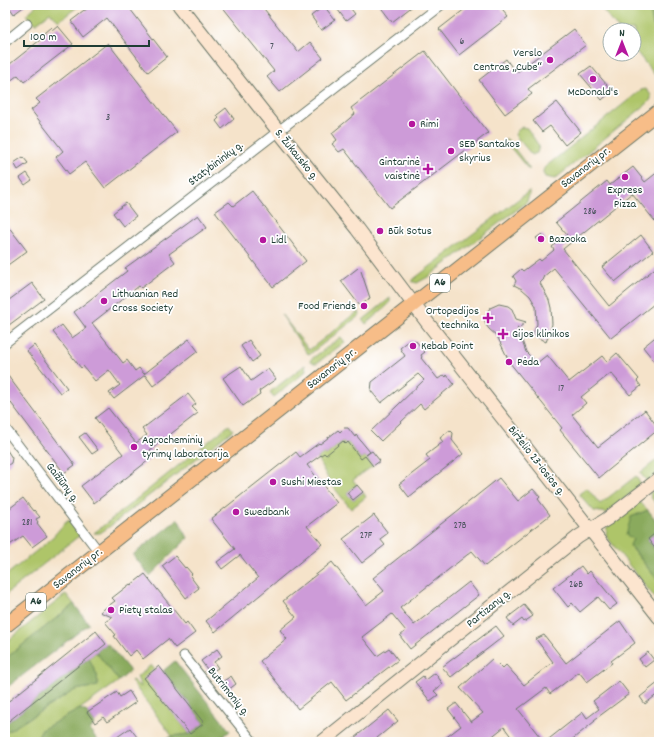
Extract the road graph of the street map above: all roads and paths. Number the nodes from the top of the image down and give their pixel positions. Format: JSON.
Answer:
{"nodes":[{"id":1,"x":179,"y":5,"type":"edge"},
{"id":2,"x":441,"y":5,"type":"edge"},
{"id":3,"x":27,"y":24,"type":"dead end"},
{"id":4,"x":5,"y":42,"type":"edge"},
{"id":5,"x":659,"y":111,"type":"edge"},
{"id":6,"x":278,"y":131,"type":"junction"},
{"id":7,"x":414,"y":304,"type":"junction"},
{"id":8,"x":5,"y":343,"type":"edge"},
{"id":9,"x":5,"y":428,"type":"edge"},
{"id":10,"x":659,"y":479,"type":"edge"},
{"id":11,"x":590,"y":530,"type":"junction"},
{"id":12,"x":99,"y":552,"type":"junction"},
{"id":13,"x":659,"y":617,"type":"edge"},
{"id":14,"x":5,"y":626,"type":"edge"},
{"id":15,"x":184,"y":656,"type":"dead end"},
{"id":16,"x":253,"y":742,"type":"edge"},
{"id":17,"x":322,"y":742,"type":"edge"}],
"edges":[{"from":1,"to":6,"type":"main road","name":"S. Žukausko g."},
{"from":2,"to":6,"type":"street","name":"Statybininkų g."},
{"from":3,"to":4,"type":"street"},
{"from":5,"to":7,"type":"main road","name":"Savanorių pr.","number":"A6"},
{"from":6,"to":7,"type":"main road","name":"S. Žukausko g."},
{"from":6,"to":8,"type":"street","name":"Statybininkų g."},
{"from":7,"to":11,"type":"main road","name":"Birželio 23-iosios g."},
{"from":7,"to":12,"type":"main road","name":"Savanorių pr.","number":"A6"},
{"from":9,"to":12,"type":"street","name":"Gaižiūnų g."},
{"from":10,"to":11,"type":"main road","name":"Partizanų g."},
{"from":11,"to":13,"type":"main road","name":"Birželio 23-iosios g."},
{"from":11,"to":17,"type":"main road","name":"Partizanų g."},
{"from":12,"to":14,"type":"main road","name":"Savanorių pr.","number":"A6"},
{"from":15,"to":16,"type":"street","name":"Butrimonių g."}]}
